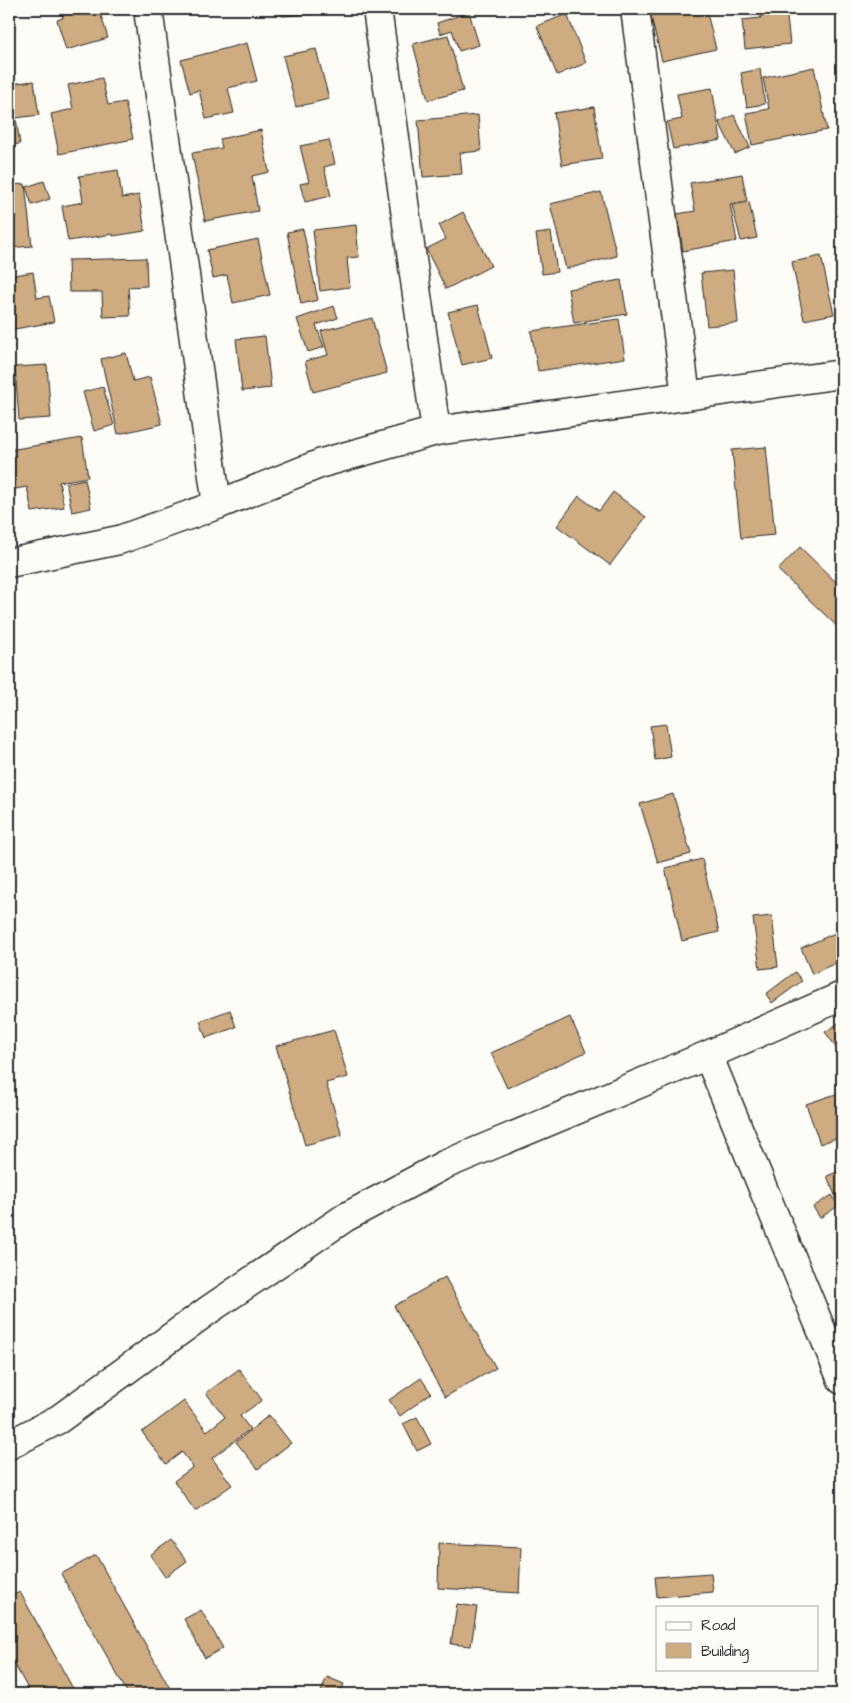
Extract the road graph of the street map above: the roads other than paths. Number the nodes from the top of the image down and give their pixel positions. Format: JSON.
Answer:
{"nodes":[{"id":1,"x":148,"y":9,"type":"edge"},
{"id":2,"x":377,"y":9,"type":"edge"},
{"id":3,"x":635,"y":9,"type":"edge"},
{"id":4,"x":842,"y":374,"type":"edge"},
{"id":5,"x":686,"y":396,"type":"junction"},
{"id":6,"x":436,"y":431,"type":"junction"},
{"id":7,"x":217,"y":505,"type":"junction"},
{"id":8,"x":9,"y":563,"type":"edge"},
{"id":9,"x":842,"y":996,"type":"edge"},
{"id":10,"x":708,"y":1055,"type":"junction"},
{"id":11,"x":842,"y":1380,"type":"edge"},
{"id":12,"x":9,"y":1445,"type":"edge"}],
"edges":[{"from":1,"to":7,"type":"street"},
{"from":2,"to":6,"type":"street"},
{"from":3,"to":5,"type":"street"},
{"from":4,"to":5,"type":"street"},
{"from":5,"to":6,"type":"street"},
{"from":6,"to":7,"type":"street"},
{"from":7,"to":8,"type":"street"},
{"from":9,"to":10,"type":"street"},
{"from":10,"to":11,"type":"street"},
{"from":10,"to":12,"type":"street"}]}
